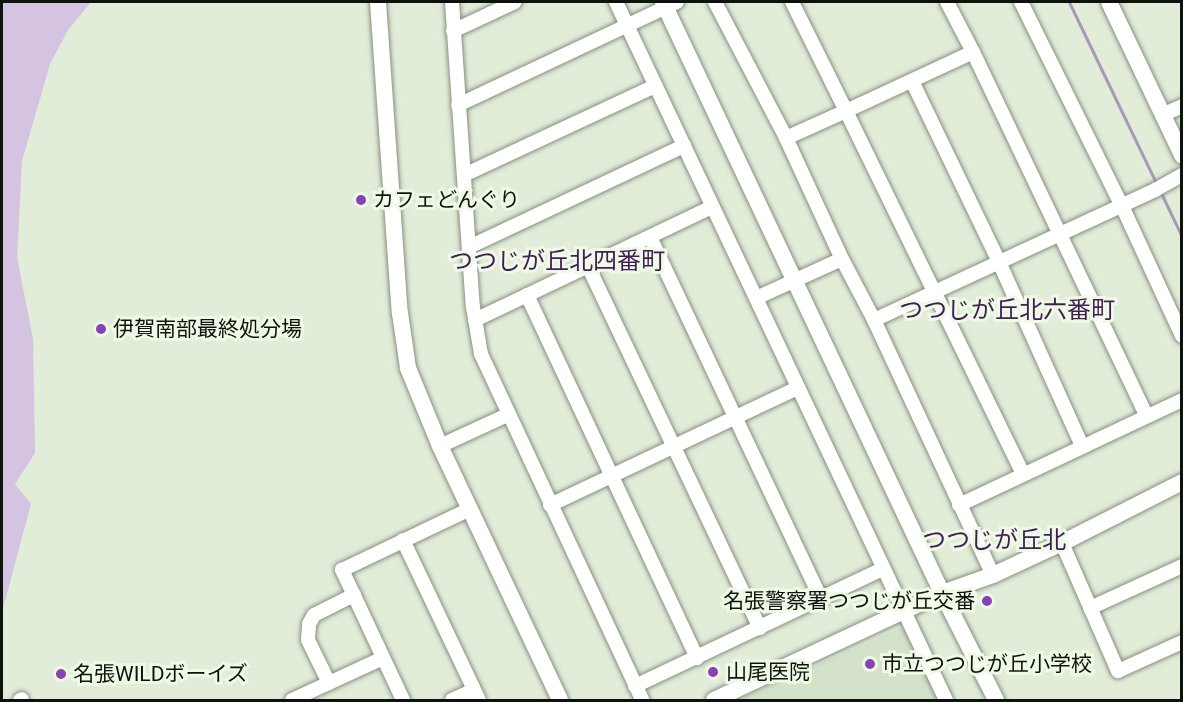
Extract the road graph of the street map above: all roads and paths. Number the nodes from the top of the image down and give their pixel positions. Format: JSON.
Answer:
{"nodes":[{"id":1,"x":378,"y":2,"type":"edge"},
{"id":2,"x":452,"y":2,"type":"edge"},
{"id":3,"x":515,"y":2,"type":"edge"},
{"id":4,"x":616,"y":2,"type":"edge"},
{"id":5,"x":715,"y":2,"type":"edge"},
{"id":6,"x":792,"y":2,"type":"edge"},
{"id":7,"x":947,"y":2,"type":"edge"},
{"id":8,"x":1021,"y":2,"type":"edge"},
{"id":9,"x":1109,"y":2,"type":"edge"},
{"id":10,"x":668,"y":3,"type":"edge"},
{"id":11,"x":627,"y":25,"type":"junction"},
{"id":12,"x":453,"y":31,"type":"junction"},
{"id":13,"x":973,"y":52,"type":"junction"},
{"id":14,"x":912,"y":81,"type":"junction"},
{"id":15,"x":655,"y":86,"type":"junction"},
{"id":16,"x":458,"y":105,"type":"junction"},
{"id":17,"x":1182,"y":106,"type":"edge"},
{"id":18,"x":846,"y":111,"type":"junction"},
{"id":19,"x":1162,"y":115,"type":"junction"},
{"id":20,"x":786,"y":138,"type":"junction"},
{"id":21,"x":684,"y":146,"type":"junction"},
{"id":22,"x":1182,"y":155,"type":"edge"},
{"id":23,"x":464,"y":175,"type":"junction"},
{"id":24,"x":1182,"y":175,"type":"edge"},
{"id":25,"x":1122,"y":206,"type":"junction"},
{"id":26,"x":712,"y":207,"type":"junction"},
{"id":27,"x":1061,"y":234,"type":"junction"},
{"id":28,"x":650,"y":237,"type":"junction"},
{"id":29,"x":469,"y":247,"type":"junction"},
{"id":30,"x":842,"y":259,"type":"junction"},
{"id":31,"x":999,"y":262,"type":"junction"},
{"id":32,"x":588,"y":267,"type":"junction"},
{"id":33,"x":794,"y":280,"type":"junction"},
{"id":34,"x":934,"y":292,"type":"junction"},
{"id":35,"x":527,"y":295,"type":"junction"},
{"id":36,"x":756,"y":298,"type":"junction"},
{"id":37,"x":475,"y":320,"type":"junction"},
{"id":38,"x":874,"y":320,"type":"junction"},
{"id":39,"x":1182,"y":336,"type":"edge"},
{"id":40,"x":798,"y":388,"type":"junction"},
{"id":41,"x":1182,"y":400,"type":"edge"},
{"id":42,"x":507,"y":415,"type":"junction"},
{"id":43,"x":736,"y":416,"type":"junction"},
{"id":44,"x":1147,"y":416,"type":"junction"},
{"id":45,"x":440,"y":446,"type":"junction"},
{"id":46,"x":674,"y":446,"type":"junction"},
{"id":47,"x":1082,"y":446,"type":"junction"},
{"id":48,"x":1023,"y":474,"type":"junction"},
{"id":49,"x":612,"y":475,"type":"junction"},
{"id":50,"x":1182,"y":482,"type":"edge"},
{"id":51,"x":550,"y":505,"type":"junction"},
{"id":52,"x":959,"y":505,"type":"junction"},
{"id":53,"x":470,"y":509,"type":"junction"},
{"id":54,"x":403,"y":540,"type":"junction"},
{"id":55,"x":1062,"y":543,"type":"junction"},
{"id":56,"x":1182,"y":566,"type":"edge"},
{"id":57,"x":884,"y":569,"type":"junction"},
{"id":58,"x":993,"y":575,"type":"junction"},
{"id":59,"x":942,"y":593,"type":"junction"},
{"id":60,"x":354,"y":595,"type":"junction"},
{"id":61,"x":821,"y":599,"type":"junction"},
{"id":62,"x":1090,"y":608,"type":"junction"},
{"id":63,"x":904,"y":611,"type":"junction"},
{"id":64,"x":760,"y":628,"type":"junction"},
{"id":65,"x":1182,"y":642,"type":"edge"},
{"id":66,"x":697,"y":657,"type":"junction"},
{"id":67,"x":383,"y":658,"type":"junction"},
{"id":68,"x":329,"y":683,"type":"junction"},
{"id":69,"x":635,"y":686,"type":"junction"},
{"id":70,"x":477,"y":695,"type":"edge"},
{"id":71,"x":292,"y":700,"type":"edge"},
{"id":72,"x":403,"y":700,"type":"edge"},
{"id":73,"x":452,"y":700,"type":"edge"},
{"id":74,"x":560,"y":700,"type":"edge"},
{"id":75,"x":642,"y":700,"type":"edge"},
{"id":76,"x":714,"y":700,"type":"edge"},
{"id":77,"x":946,"y":700,"type":"edge"},
{"id":78,"x":996,"y":700,"type":"edge"}],
"edges":[{"from":1,"to":45,"type":"street"},
{"from":2,"to":12,"type":"street"},
{"from":3,"to":12,"type":"street"},
{"from":4,"to":11,"type":"street"},
{"from":5,"to":20,"type":"street"},
{"from":6,"to":18,"type":"street"},
{"from":7,"to":13,"type":"street"},
{"from":8,"to":25,"type":"street"},
{"from":9,"to":19,"type":"street"},
{"from":10,"to":11,"type":"street"},
{"from":10,"to":33,"type":"street"},
{"from":11,"to":15,"type":"street"},
{"from":11,"to":16,"type":"street"},
{"from":12,"to":16,"type":"street"},
{"from":13,"to":14,"type":"street"},
{"from":13,"to":27,"type":"street"},
{"from":14,"to":18,"type":"street"},
{"from":14,"to":31,"type":"street"},
{"from":15,"to":21,"type":"street"},
{"from":15,"to":23,"type":"street"},
{"from":16,"to":23,"type":"street"},
{"from":17,"to":19,"type":"street"},
{"from":18,"to":20,"type":"street"},
{"from":18,"to":34,"type":"street"},
{"from":19,"to":22,"type":"street"},
{"from":20,"to":30,"type":"street"},
{"from":21,"to":26,"type":"street"},
{"from":21,"to":29,"type":"street"},
{"from":23,"to":29,"type":"street"},
{"from":24,"to":25,"type":"street"},
{"from":25,"to":27,"type":"street"},
{"from":25,"to":39,"type":"street"},
{"from":26,"to":28,"type":"street"},
{"from":26,"to":36,"type":"street"},
{"from":27,"to":31,"type":"street"},
{"from":27,"to":44,"type":"street"},
{"from":28,"to":32,"type":"street"},
{"from":28,"to":43,"type":"street"},
{"from":29,"to":37,"type":"street"},
{"from":30,"to":33,"type":"street"},
{"from":30,"to":38,"type":"street"},
{"from":31,"to":34,"type":"street"},
{"from":31,"to":47,"type":"street"},
{"from":32,"to":35,"type":"street"},
{"from":32,"to":46,"type":"street"},
{"from":33,"to":36,"type":"street"},
{"from":33,"to":59,"type":"street"},
{"from":34,"to":38,"type":"street"},
{"from":34,"to":48,"type":"street"},
{"from":35,"to":37,"type":"street"},
{"from":35,"to":49,"type":"street"},
{"from":36,"to":40,"type":"street"},
{"from":37,"to":42,"type":"street"},
{"from":38,"to":52,"type":"street"},
{"from":40,"to":43,"type":"street"},
{"from":40,"to":57,"type":"street"},
{"from":41,"to":44,"type":"street"},
{"from":42,"to":45,"type":"street"},
{"from":42,"to":51,"type":"street"},
{"from":43,"to":46,"type":"street"},
{"from":43,"to":61,"type":"street"},
{"from":44,"to":47,"type":"street"},
{"from":45,"to":53,"type":"street"},
{"from":46,"to":49,"type":"street"},
{"from":46,"to":64,"type":"street"},
{"from":47,"to":48,"type":"street"},
{"from":48,"to":52,"type":"street"},
{"from":49,"to":51,"type":"street"},
{"from":49,"to":66,"type":"street"},
{"from":50,"to":55,"type":"street"},
{"from":51,"to":69,"type":"street"},
{"from":52,"to":58,"type":"street"},
{"from":53,"to":54,"type":"street"},
{"from":53,"to":74,"type":"street"},
{"from":54,"to":60,"type":"street"},
{"from":54,"to":70,"type":"street"},
{"from":55,"to":58,"type":"street"},
{"from":55,"to":62,"type":"street"},
{"from":56,"to":62,"type":"street"},
{"from":57,"to":61,"type":"street"},
{"from":57,"to":63,"type":"street"},
{"from":58,"to":59,"type":"street"},
{"from":59,"to":63,"type":"street"},
{"from":59,"to":78,"type":"street"},
{"from":60,"to":67,"type":"street"},
{"from":60,"to":68,"type":"street"},
{"from":61,"to":64,"type":"street"},
{"from":62,"to":65,"type":"street"},
{"from":63,"to":76,"type":"street"},
{"from":63,"to":77,"type":"street"},
{"from":64,"to":66,"type":"street"},
{"from":66,"to":69,"type":"street"},
{"from":67,"to":68,"type":"street"},
{"from":67,"to":72,"type":"street"},
{"from":68,"to":71,"type":"street"},
{"from":69,"to":75,"type":"street"},
{"from":70,"to":73,"type":"street"}]}
